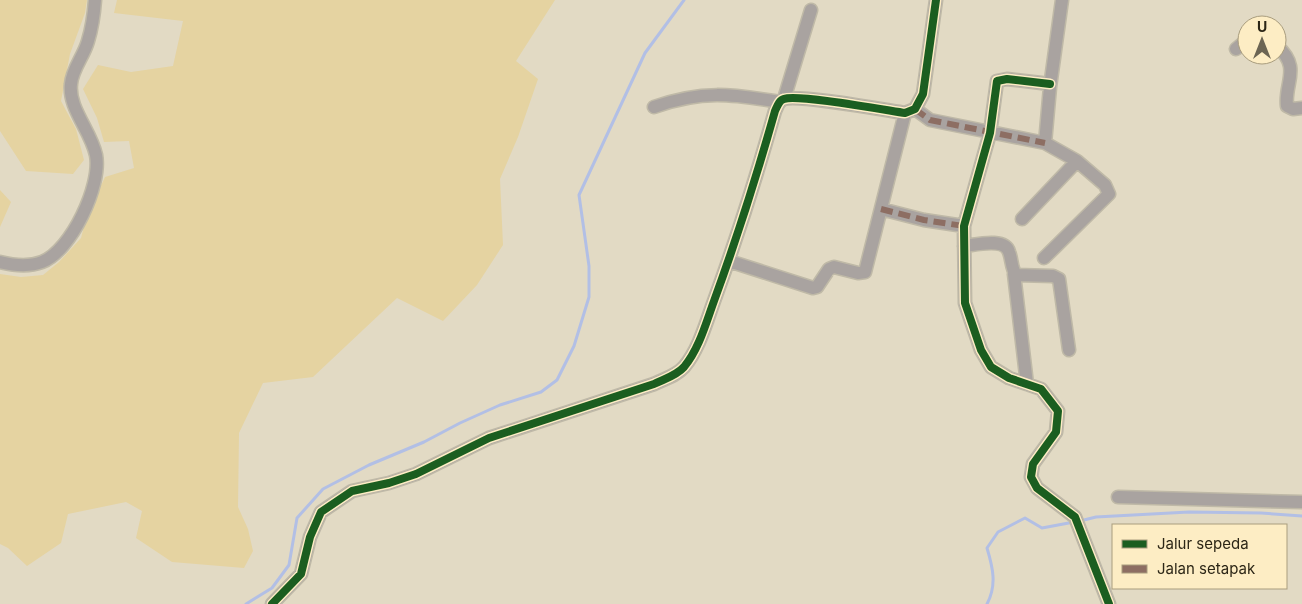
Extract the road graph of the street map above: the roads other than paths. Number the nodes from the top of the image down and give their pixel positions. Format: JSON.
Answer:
{"nodes":[{"id":1,"x":95,"y":0,"type":"edge"},
{"id":2,"x":936,"y":0,"type":"edge"},
{"id":3,"x":1062,"y":0,"type":"edge"},
{"id":4,"x":811,"y":10,"type":"dead end"},
{"id":5,"x":1287,"y":56,"type":"edge"},
{"id":6,"x":1050,"y":84,"type":"junction"},
{"id":7,"x":782,"y":100,"type":"junction"},
{"id":8,"x":654,"y":107,"type":"dead end"},
{"id":9,"x":1302,"y":108,"type":"edge"},
{"id":10,"x":910,"y":111,"type":"junction"},
{"id":11,"x":990,"y":133,"type":"junction"},
{"id":12,"x":1045,"y":143,"type":"junction"},
{"id":13,"x":1077,"y":161,"type":"junction"},
{"id":14,"x":881,"y":209,"type":"junction"},
{"id":15,"x":1022,"y":219,"type":"dead end"},
{"id":16,"x":964,"y":226,"type":"junction"},
{"id":17,"x":964,"y":246,"type":"junction"},
{"id":18,"x":1044,"y":258,"type":"dead end"},
{"id":19,"x":729,"y":261,"type":"junction"},
{"id":20,"x":0,"y":262,"type":"edge"},
{"id":21,"x":1014,"y":274,"type":"junction"},
{"id":22,"x":1069,"y":350,"type":"dead end"},
{"id":23,"x":1027,"y":384,"type":"junction"},
{"id":24,"x":1118,"y":497,"type":"dead end"},
{"id":25,"x":1302,"y":502,"type":"edge"},
{"id":26,"x":272,"y":604,"type":"edge"},
{"id":27,"x":1109,"y":604,"type":"edge"}],
"edges":[{"from":1,"to":20,"type":"street"},
{"from":2,"to":10,"type":"street"},
{"from":3,"to":6,"type":"street"},
{"from":4,"to":7,"type":"street"},
{"from":5,"to":9,"type":"street"},
{"from":6,"to":11,"type":"street"},
{"from":6,"to":12,"type":"street"},
{"from":7,"to":8,"type":"street"},
{"from":7,"to":10,"type":"street"},
{"from":7,"to":19,"type":"street"},
{"from":10,"to":11,"type":"street"},
{"from":10,"to":14,"type":"street"},
{"from":11,"to":12,"type":"street"},
{"from":11,"to":16,"type":"street"},
{"from":12,"to":13,"type":"street"},
{"from":13,"to":15,"type":"street"},
{"from":13,"to":18,"type":"street"},
{"from":14,"to":16,"type":"street"},
{"from":14,"to":19,"type":"street"},
{"from":16,"to":17,"type":"street"},
{"from":17,"to":21,"type":"street"},
{"from":17,"to":23,"type":"street"},
{"from":19,"to":26,"type":"street"},
{"from":21,"to":22,"type":"street"},
{"from":21,"to":23,"type":"street"},
{"from":23,"to":27,"type":"street"},
{"from":24,"to":25,"type":"street"}]}
